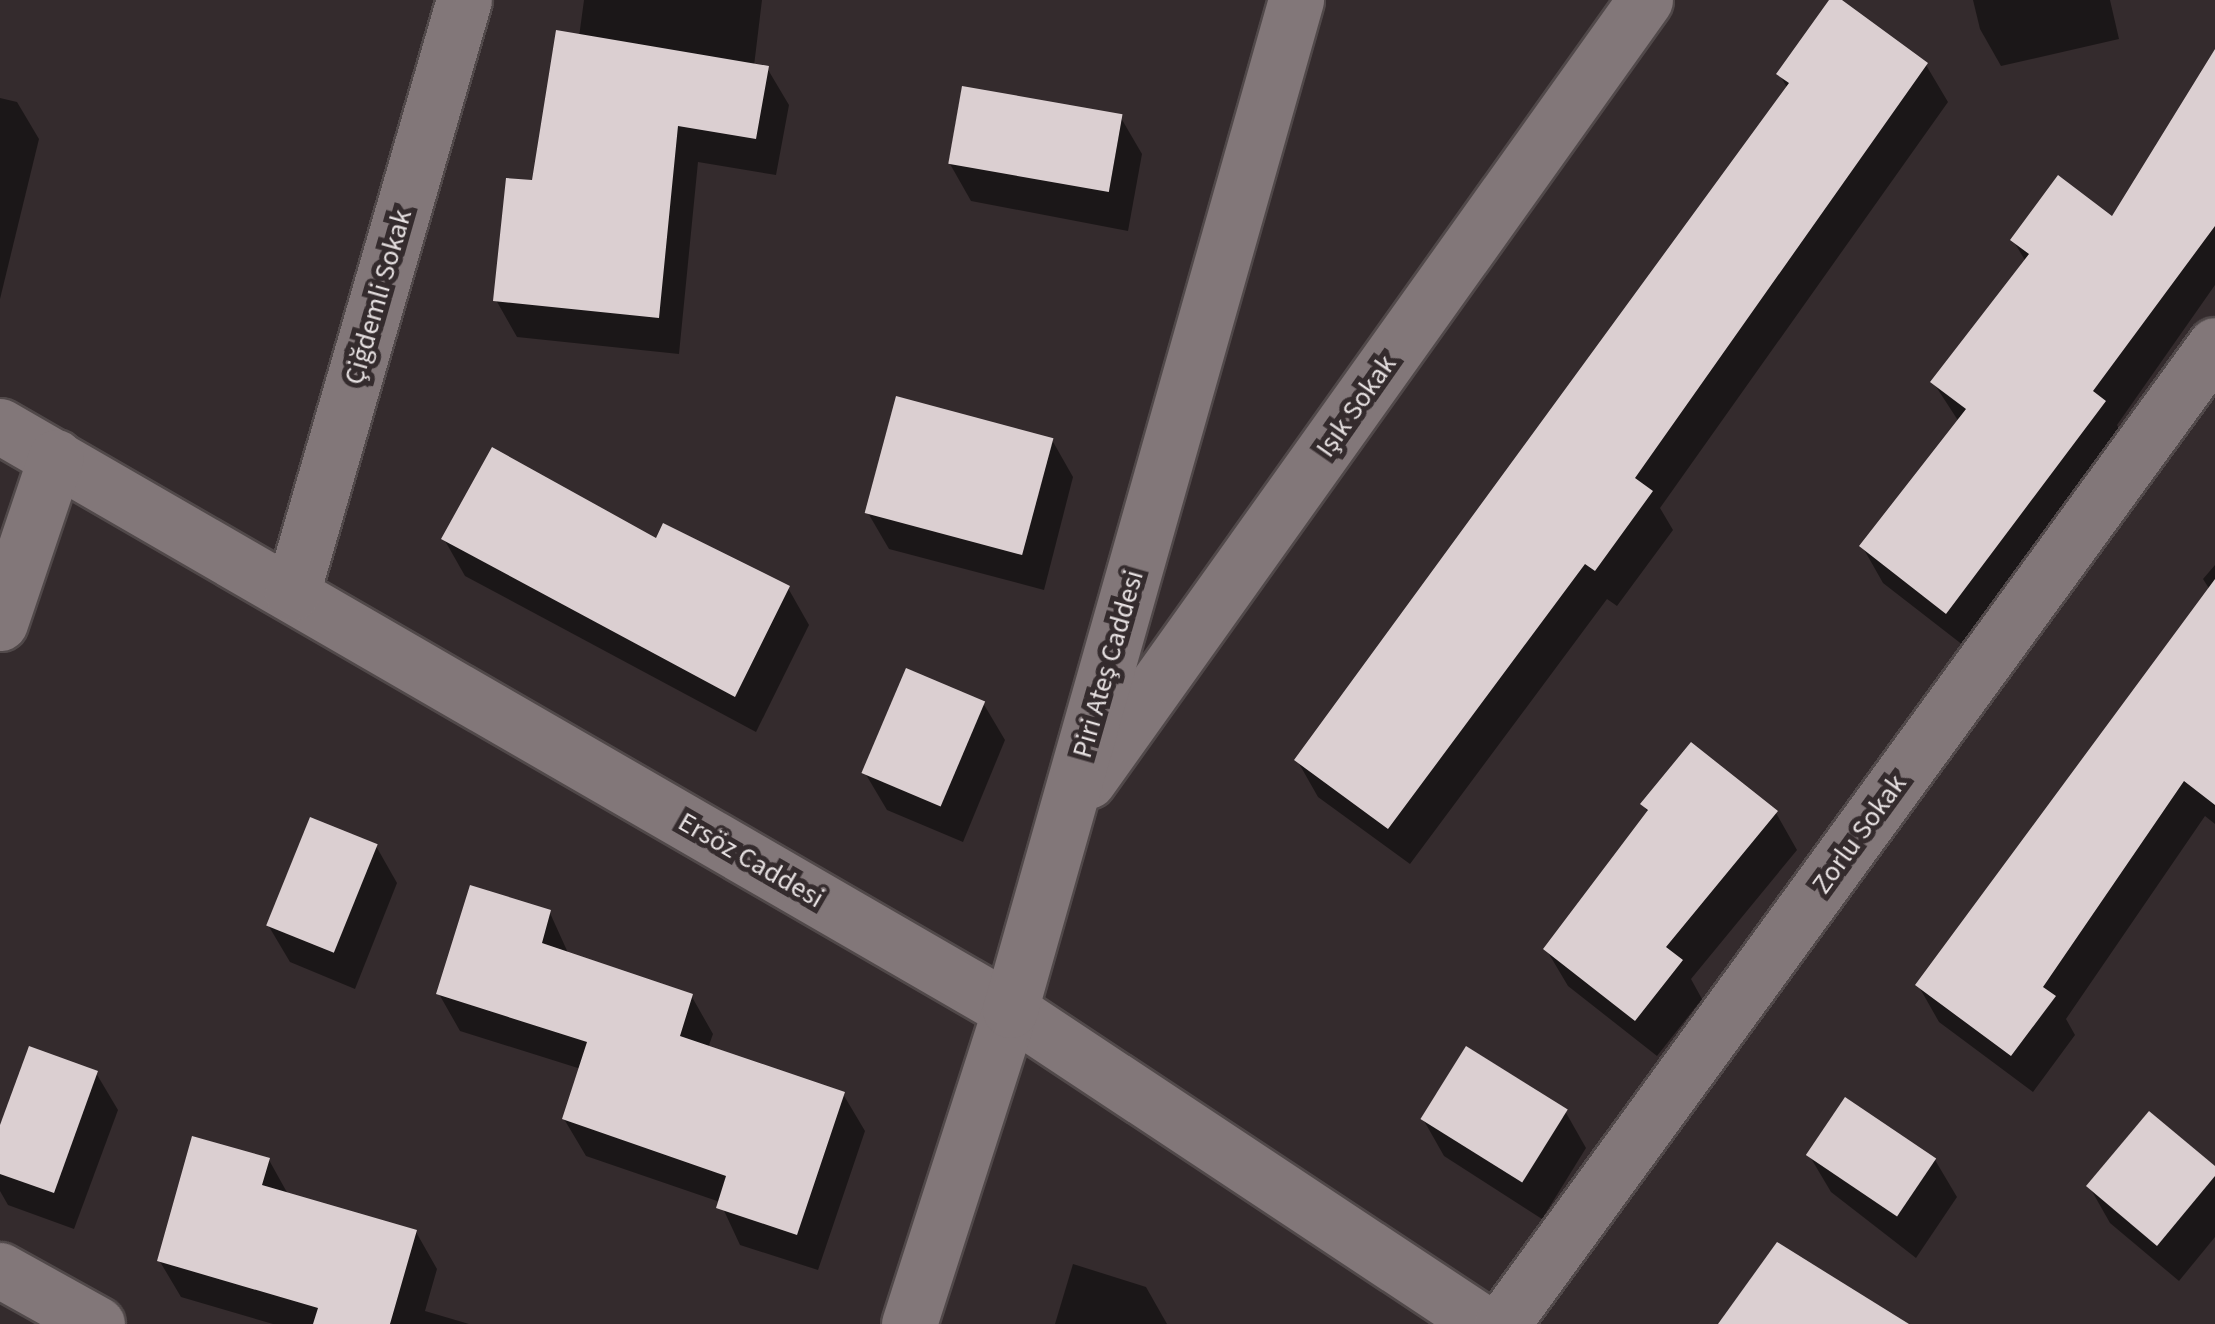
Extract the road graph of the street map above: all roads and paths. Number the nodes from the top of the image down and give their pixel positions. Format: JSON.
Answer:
{"nodes":[{"id":1,"x":464,"y":0,"type":"edge"},
{"id":2,"x":1296,"y":0,"type":"edge"},
{"id":3,"x":1645,"y":0,"type":"edge"},
{"id":4,"x":2215,"y":344,"type":"edge"},
{"id":5,"x":0,"y":426,"type":"edge"},
{"id":6,"x":56,"y":457,"type":"junction"},
{"id":7,"x":292,"y":594,"type":"junction"},
{"id":8,"x":0,"y":623,"type":"edge"},
{"id":9,"x":1066,"y":812,"type":"junction"},
{"id":10,"x":1010,"y":1010,"type":"junction"},
{"id":11,"x":0,"y":1270,"type":"edge"},
{"id":12,"x":97,"y":1324,"type":"edge"},
{"id":13,"x":910,"y":1324,"type":"edge"},
{"id":14,"x":1484,"y":1324,"type":"edge"},
{"id":15,"x":1502,"y":1324,"type":"edge"}],
"edges":[{"from":1,"to":7,"type":"street","name":"Çiğdemli Sokak"},
{"from":2,"to":9,"type":"street","name":"Piri Ateş Caddesi"},
{"from":3,"to":9,"type":"street","name":"Işık Sokak"},
{"from":4,"to":15,"type":"street","name":"Zorlu Sokak"},
{"from":5,"to":6,"type":"street","name":"Ersöz Caddesi"},
{"from":6,"to":7,"type":"street","name":"Ersöz Caddesi"},
{"from":6,"to":8,"type":"street"},
{"from":7,"to":10,"type":"street","name":"Ersöz Caddesi"},
{"from":9,"to":10,"type":"street","name":"Piri Ateş Caddesi"},
{"from":10,"to":13,"type":"street","name":"Piri Ateş Caddesi"},
{"from":10,"to":14,"type":"street","name":"Ersöz Caddesi"},
{"from":11,"to":12,"type":"street"}]}
